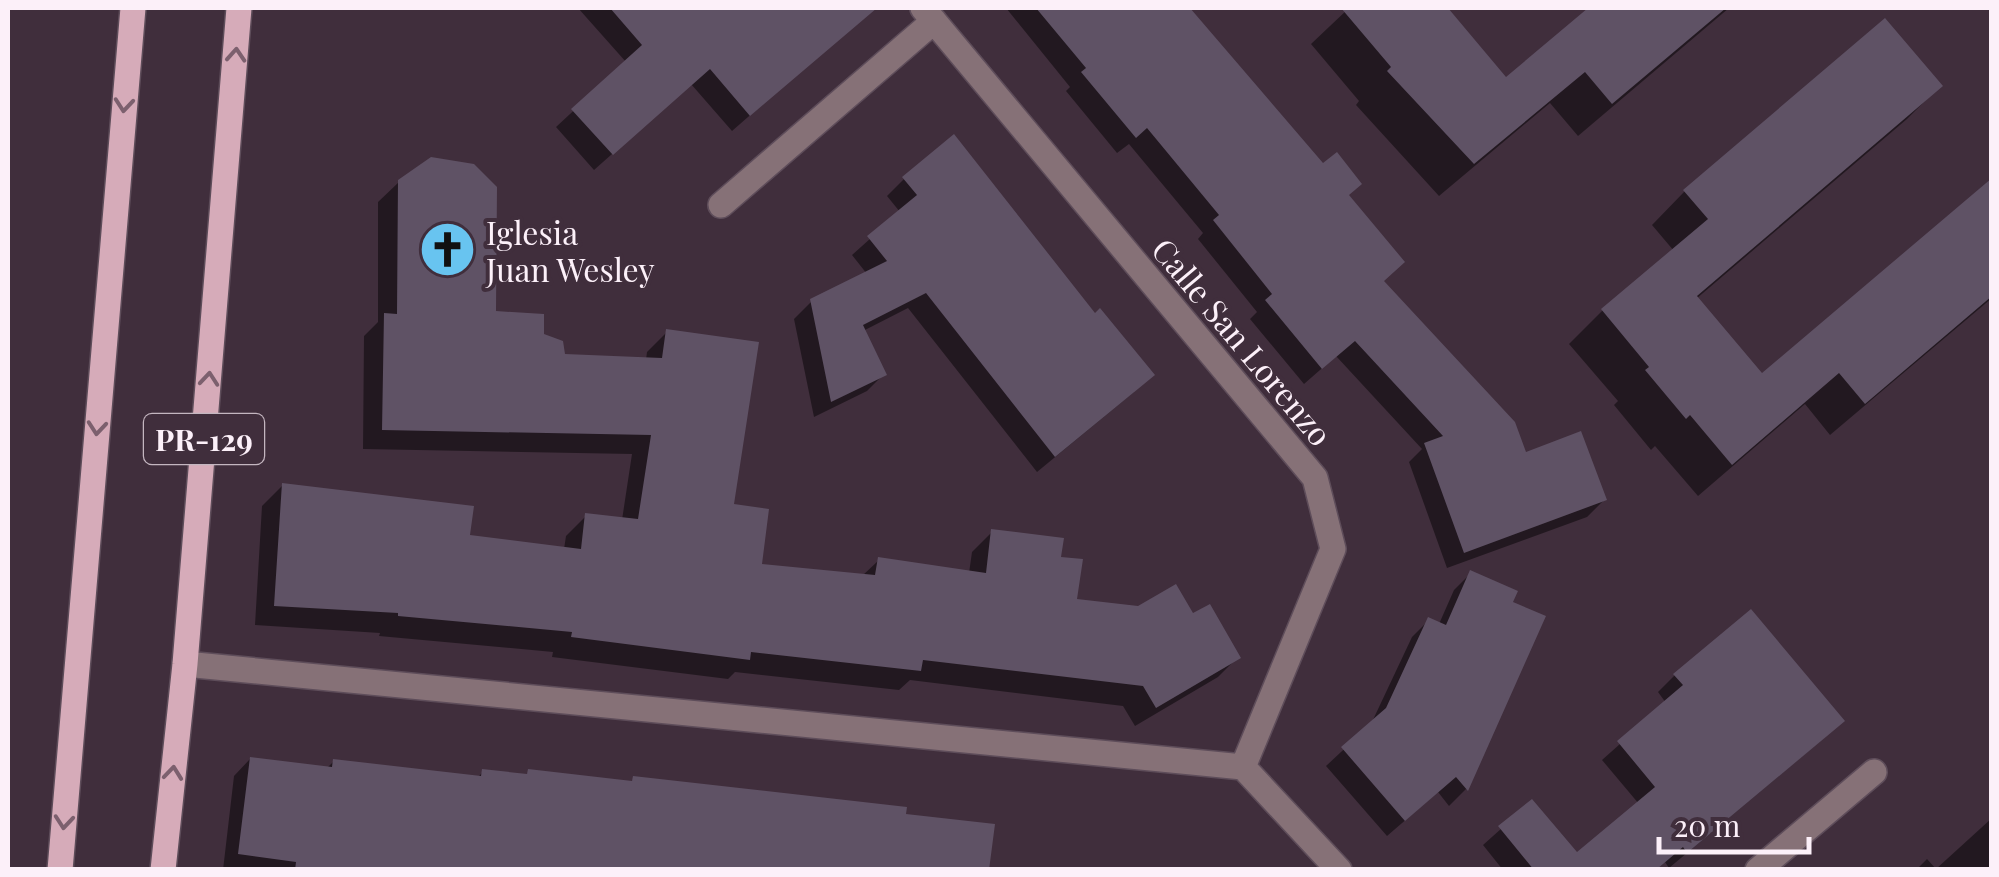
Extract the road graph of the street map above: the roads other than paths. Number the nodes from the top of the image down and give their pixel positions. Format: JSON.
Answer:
{"nodes":[{"id":1,"x":133,"y":8,"type":"edge"},
{"id":2,"x":241,"y":11,"type":"edge"},
{"id":3,"x":929,"y":14,"type":"edge"},
{"id":4,"x":720,"y":205,"type":"dead end"},
{"id":5,"x":185,"y":664,"type":"junction"},
{"id":6,"x":1243,"y":767,"type":"junction"},
{"id":7,"x":1874,"y":772,"type":"dead end"},
{"id":8,"x":60,"y":870,"type":"edge"},
{"id":9,"x":163,"y":870,"type":"edge"},
{"id":10,"x":1339,"y":870,"type":"edge"},
{"id":11,"x":1758,"y":870,"type":"edge"}],
"edges":[{"from":1,"to":8,"type":"main road","number":"PR-129","one_way":true},
{"from":5,"to":2,"type":"main road","number":"PR-129","one_way":true},
{"from":3,"to":4,"type":"street"},
{"from":3,"to":6,"type":"street","name":"Calle San Lorenzo"},
{"from":5,"to":6,"type":"street"},
{"from":9,"to":5,"type":"main road","number":"PR-129","one_way":true},
{"from":6,"to":10,"type":"street"},
{"from":7,"to":11,"type":"street"}]}
